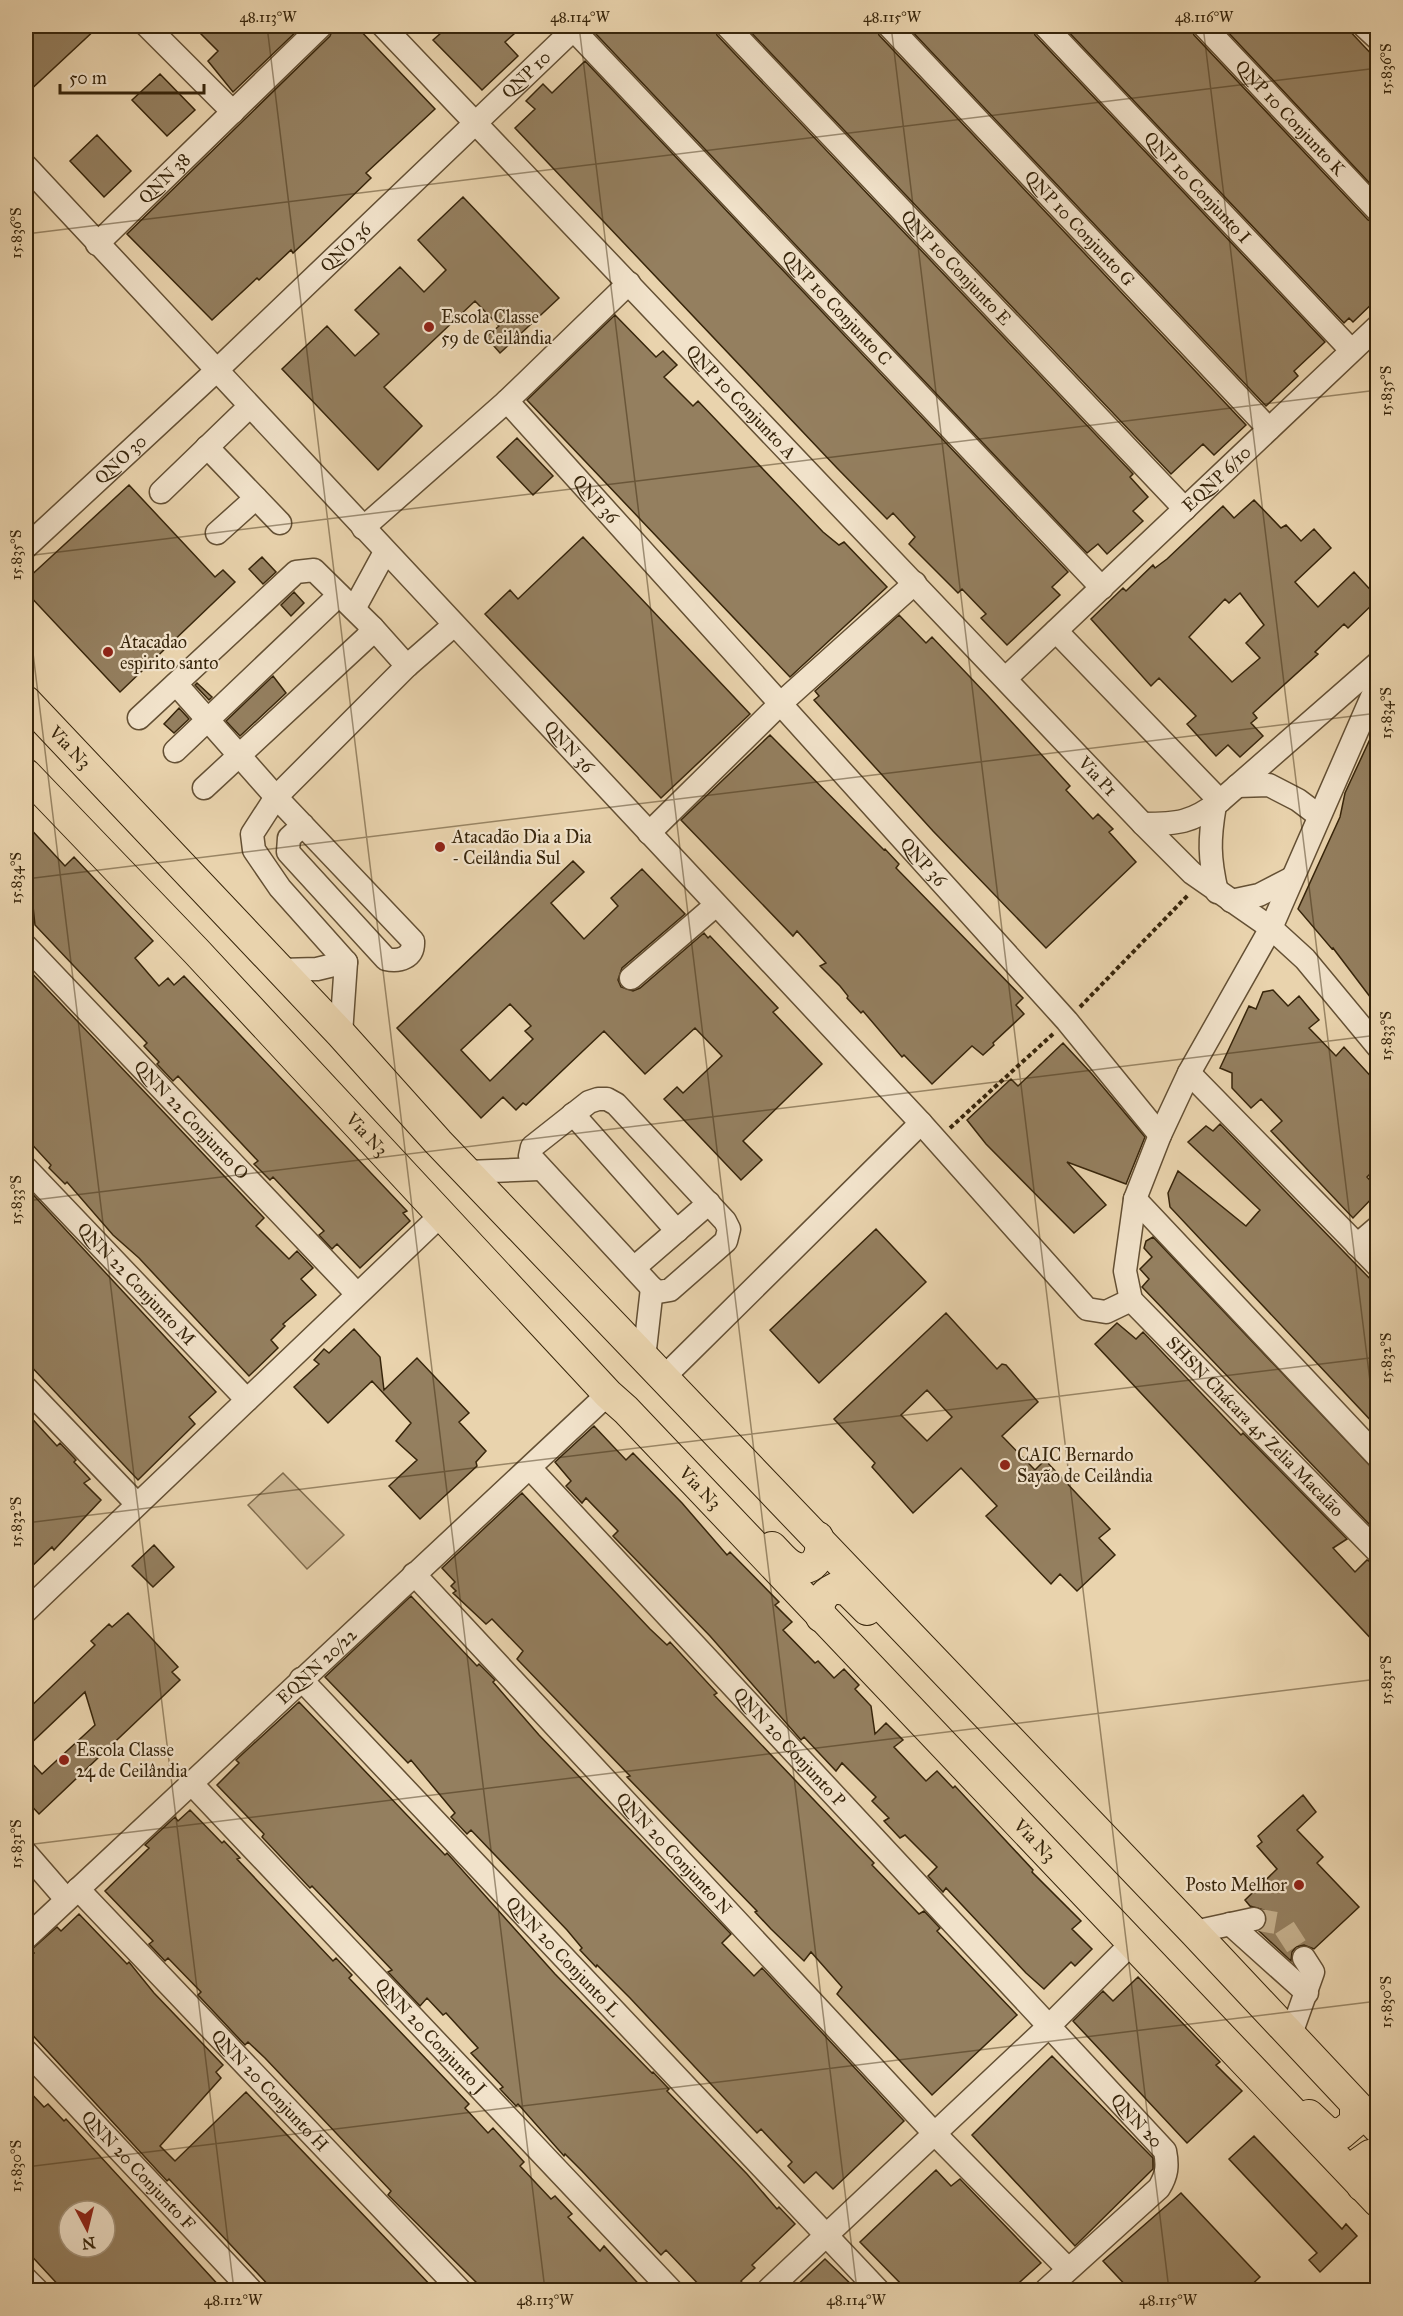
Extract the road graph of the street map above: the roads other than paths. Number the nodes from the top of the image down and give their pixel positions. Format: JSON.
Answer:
{"nodes":[{"id":1,"x":147,"y":26,"type":"edge"},
{"id":2,"x":321,"y":26,"type":"edge"},
{"id":3,"x":383,"y":26,"type":"edge"},
{"id":4,"x":727,"y":26,"type":"edge"},
{"id":5,"x":889,"y":26,"type":"edge"},
{"id":6,"x":1045,"y":26,"type":"edge"},
{"id":7,"x":1204,"y":26,"type":"edge"},
{"id":8,"x":1364,"y":26,"type":"edge"},
{"id":9,"x":574,"y":27,"type":"edge"},
{"id":10,"x":1377,"y":39,"type":"edge"},
{"id":11,"x":233,"y":112,"type":"junction"},
{"id":12,"x":476,"y":123,"type":"junction"},
{"id":13,"x":26,"y":166,"type":"edge"},
{"id":14,"x":1377,"y":211,"type":"edge"},
{"id":15,"x":96,"y":244,"type":"junction"},
{"id":16,"x":629,"y":283,"type":"junction"},
{"id":17,"x":1377,"y":326,"type":"edge"},
{"id":18,"x":1351,"y":350,"type":"junction"},
{"id":19,"x":216,"y":371,"type":"junction"},
{"id":20,"x":507,"y":400,"type":"junction"},
{"id":21,"x":249,"y":407,"type":"junction"},
{"id":22,"x":1269,"y":429,"type":"junction"},
{"id":23,"x":207,"y":447,"type":"junction"},
{"id":24,"x":161,"y":492,"type":"dead end"},
{"id":25,"x":256,"y":498,"type":"junction"},
{"id":26,"x":1185,"y":509,"type":"junction"},
{"id":27,"x":280,"y":524,"type":"dead end"},
{"id":28,"x":363,"y":528,"type":"junction"},
{"id":29,"x":218,"y":533,"type":"dead end"},
{"id":30,"x":26,"y":547,"type":"edge"},
{"id":31,"x":385,"y":552,"type":"junction"},
{"id":32,"x":915,"y":583,"type":"junction"},
{"id":33,"x":1102,"y":588,"type":"junction"},
{"id":34,"x":347,"y":602,"type":"junction"},
{"id":35,"x":453,"y":625,"type":"junction"},
{"id":36,"x":373,"y":628,"type":"junction"},
{"id":37,"x":1056,"y":631,"type":"junction"},
{"id":38,"x":1377,"y":663,"type":"edge"},
{"id":39,"x":407,"y":666,"type":"junction"},
{"id":40,"x":1006,"y":678,"type":"junction"},
{"id":41,"x":1377,"y":683,"type":"edge"},
{"id":42,"x":176,"y":684,"type":"junction"},
{"id":43,"x":26,"y":701,"type":"edge"},
{"id":44,"x":780,"y":704,"type":"junction"},
{"id":45,"x":139,"y":718,"type":"dead end"},
{"id":46,"x":208,"y":720,"type":"junction"},
{"id":47,"x":175,"y":751,"type":"dead end"},
{"id":48,"x":240,"y":756,"type":"junction"},
{"id":49,"x":26,"y":768,"type":"edge"},
{"id":50,"x":26,"y":774,"type":"edge"},
{"id":51,"x":1238,"y":786,"type":"junction"},
{"id":52,"x":204,"y":788,"type":"dead end"},
{"id":53,"x":276,"y":797,"type":"junction"},
{"id":54,"x":1217,"y":803,"type":"junction"},
{"id":55,"x":1318,"y":816,"type":"junction"},
{"id":56,"x":1143,"y":824,"type":"junction"},
{"id":57,"x":303,"y":825,"type":"junction"},
{"id":58,"x":649,"y":833,"type":"junction"},
{"id":59,"x":191,"y":877,"type":"junction"},
{"id":60,"x":1290,"y":879,"type":"junction"},
{"id":61,"x":1211,"y":887,"type":"junction"},
{"id":62,"x":716,"y":904,"type":"junction"},
{"id":63,"x":1270,"y":928,"type":"junction"},
{"id":64,"x":26,"y":946,"type":"edge"},
{"id":65,"x":196,"y":951,"type":"junction"},
{"id":66,"x":346,"y":962,"type":"junction"},
{"id":67,"x":280,"y":970,"type":"junction"},
{"id":68,"x":631,"y":978,"type":"dead end"},
{"id":69,"x":341,"y":1034,"type":"junction"},
{"id":70,"x":1377,"y":1047,"type":"edge"},
{"id":71,"x":376,"y":1072,"type":"junction"},
{"id":72,"x":1189,"y":1073,"type":"junction"},
{"id":73,"x":573,"y":1114,"type":"junction"},
{"id":74,"x":921,"y":1123,"type":"junction"},
{"id":75,"x":1160,"y":1134,"type":"junction"},
{"id":76,"x":536,"y":1164,"type":"junction"},
{"id":77,"x":26,"y":1168,"type":"edge"},
{"id":78,"x":468,"y":1172,"type":"junction"},
{"id":79,"x":1135,"y":1199,"type":"junction"},
{"id":80,"x":709,"y":1203,"type":"junction"},
{"id":81,"x":440,"y":1216,"type":"junction"},
{"id":82,"x":1377,"y":1227,"type":"edge"},
{"id":83,"x":677,"y":1231,"type":"junction"},
{"id":84,"x":1357,"y":1245,"type":"junction"},
{"id":85,"x":1377,"y":1266,"type":"edge"},
{"id":86,"x":634,"y":1268,"type":"junction"},
{"id":87,"x":652,"y":1288,"type":"junction"},
{"id":88,"x":357,"y":1294,"type":"junction"},
{"id":89,"x":1131,"y":1300,"type":"junction"},
{"id":90,"x":653,"y":1368,"type":"junction"},
{"id":91,"x":26,"y":1388,"type":"edge"},
{"id":92,"x":246,"y":1400,"type":"junction"},
{"id":93,"x":617,"y":1402,"type":"junction"},
{"id":94,"x":1377,"y":1457,"type":"edge"},
{"id":95,"x":530,"y":1468,"type":"junction"},
{"id":96,"x":137,"y":1504,"type":"junction"},
{"id":97,"x":818,"y":1537,"type":"junction"},
{"id":98,"x":1374,"y":1544,"type":"edge"},
{"id":99,"x":414,"y":1574,"type":"junction"},
{"id":100,"x":26,"y":1611,"type":"edge"},
{"id":101,"x":821,"y":1617,"type":"junction"},
{"id":102,"x":301,"y":1678,"type":"junction"},
{"id":103,"x":1004,"y":1734,"type":"junction"},
{"id":104,"x":190,"y":1782,"type":"junction"},
{"id":105,"x":26,"y":1853,"type":"edge"},
{"id":106,"x":72,"y":1894,"type":"junction"},
{"id":107,"x":1254,"y":1919,"type":"tunnel mouth"},
{"id":108,"x":1230,"y":1924,"type":"junction"},
{"id":109,"x":1194,"y":1932,"type":"junction"},
{"id":110,"x":26,"y":1938,"type":"edge"},
{"id":111,"x":1131,"y":1944,"type":"junction"},
{"id":112,"x":1304,"y":1958,"type":"tunnel mouth"},
{"id":113,"x":1157,"y":1971,"type":"junction"},
{"id":114,"x":1307,"y":1993,"type":"junction"},
{"id":115,"x":1048,"y":2027,"type":"junction"},
{"id":116,"x":1291,"y":2034,"type":"junction"},
{"id":117,"x":26,"y":2051,"type":"edge"},
{"id":118,"x":1355,"y":2105,"type":"junction"},
{"id":119,"x":1377,"y":2128,"type":"edge"},
{"id":120,"x":934,"y":2133,"type":"junction"},
{"id":121,"x":1377,"y":2154,"type":"edge"},
{"id":122,"x":1370,"y":2194,"type":"edge"},
{"id":123,"x":827,"y":2235,"type":"junction"},
{"id":124,"x":1068,"y":2269,"type":"junction"},
{"id":125,"x":26,"y":2278,"type":"edge"},
{"id":126,"x":37,"y":2290,"type":"edge"},
{"id":127,"x":250,"y":2290,"type":"edge"},
{"id":128,"x":460,"y":2290,"type":"edge"},
{"id":129,"x":670,"y":2290,"type":"edge"},
{"id":130,"x":768,"y":2290,"type":"edge"},
{"id":131,"x":878,"y":2290,"type":"edge"},
{"id":132,"x":1046,"y":2290,"type":"edge"}],
"edges":[{"from":1,"to":11,"type":"street"},
{"from":2,"to":11,"type":"street","name":"QNN 38"},
{"from":3,"to":12,"type":"street","name":"QNP 10 Conjunto A"},
{"from":4,"to":26,"type":"street","name":"QNP 10 Conjunto E"},
{"from":5,"to":22,"type":"street","name":"QNP 10 Conjunto G"},
{"from":6,"to":18,"type":"street","name":"QNP 10 Conjunto I"},
{"from":7,"to":14,"type":"street","name":"QNP 10 Conjunto K"},
{"from":8,"to":10,"type":"street"},
{"from":9,"to":12,"type":"street","name":"QNP 10"},
{"from":9,"to":33,"type":"street","name":"QNP 10 Conjunto C"},
{"from":11,"to":15,"type":"street","name":"QNN 38"},
{"from":12,"to":16,"type":"street","name":"QNP 10 Conjunto A"},
{"from":12,"to":19,"type":"street","name":"QNO 36"},
{"from":13,"to":15,"type":"street"},
{"from":15,"to":19,"type":"street"},
{"from":16,"to":20,"type":"street"},
{"from":16,"to":32,"type":"street","name":"QNP 10 Conjunto A"},
{"from":17,"to":18,"type":"street","name":"EQNP 6/10"},
{"from":18,"to":22,"type":"street","name":"EQNP 6/10"},
{"from":19,"to":21,"type":"street","name":"QNN 36"},
{"from":19,"to":30,"type":"street","name":"QNO 30"},
{"from":20,"to":28,"type":"street"},
{"from":20,"to":44,"type":"street","name":"QNP 36"},
{"from":21,"to":23,"type":"street"},
{"from":21,"to":28,"type":"street","name":"QNN 36"},
{"from":22,"to":26,"type":"street","name":"EQNP 6/10"},
{"from":23,"to":24,"type":"street"},
{"from":23,"to":25,"type":"street"},
{"from":25,"to":27,"type":"street"},
{"from":25,"to":29,"type":"street"},
{"from":26,"to":33,"type":"street","name":"EQNP 6/10"},
{"from":28,"to":31,"type":"street","name":"QNN 36"},
{"from":31,"to":34,"type":"street"},
{"from":31,"to":35,"type":"street","name":"QNN 36"},
{"from":32,"to":40,"type":"street","name":"QNP 10 Conjunto A"},
{"from":32,"to":44,"type":"street"},
{"from":33,"to":37,"type":"street","name":"EQNP 6/10"},
{"from":34,"to":36,"type":"street"},
{"from":34,"to":42,"type":"street"},
{"from":34,"to":46,"type":"street"},
{"from":35,"to":39,"type":"street"},
{"from":35,"to":58,"type":"street","name":"QNN 36"},
{"from":36,"to":39,"type":"street"},
{"from":36,"to":48,"type":"street"},
{"from":37,"to":40,"type":"street","name":"EQNP 6/10"},
{"from":37,"to":54,"type":"street"},
{"from":38,"to":51,"type":"street"},
{"from":39,"to":53,"type":"street"},
{"from":40,"to":56,"type":"street","name":"Via P1"},
{"from":41,"to":55,"type":"street"},
{"from":42,"to":45,"type":"street"},
{"from":42,"to":46,"type":"street"},
{"from":43,"to":59,"type":"main road","name":"Via N3"},
{"from":44,"to":58,"type":"street"},
{"from":44,"to":75,"type":"street","name":"QNP 36"},
{"from":46,"to":47,"type":"street"},
{"from":46,"to":48,"type":"street"},
{"from":48,"to":52,"type":"street"},
{"from":48,"to":53,"type":"street"},
{"from":49,"to":59,"type":"main road"},
{"from":50,"to":65,"type":"main road","name":"Via N3"},
{"from":51,"to":54,"type":"street"},
{"from":51,"to":55,"type":"street"},
{"from":53,"to":57,"type":"street"},
{"from":53,"to":66,"type":"street"},
{"from":54,"to":56,"type":"street"},
{"from":54,"to":61,"type":"street"},
{"from":55,"to":60,"type":"street"},
{"from":56,"to":61,"type":"street","name":"Via P1"},
{"from":57,"to":57,"type":"street"},
{"from":58,"to":62,"type":"street","name":"QNN 36"},
{"from":59,"to":67,"type":"main road","name":"Via N3"},
{"from":60,"to":61,"type":"street"},
{"from":60,"to":63,"type":"street"},
{"from":61,"to":63,"type":"street","name":"Via P1"},
{"from":62,"to":68,"type":"street"},
{"from":62,"to":74,"type":"street","name":"QNN 36"},
{"from":63,"to":70,"type":"street"},
{"from":63,"to":72,"type":"street"},
{"from":64,"to":88,"type":"street","name":"QNN 22 Conjunto O"},
{"from":65,"to":71,"type":"main road"},
{"from":65,"to":81,"type":"main road","name":"Via N3"},
{"from":66,"to":67,"type":"street"},
{"from":66,"to":69,"type":"street"},
{"from":67,"to":69,"type":"main road","name":"Via N3"},
{"from":69,"to":71,"type":"main road","name":"Via N3"},
{"from":71,"to":78,"type":"main road","name":"Via N3"},
{"from":72,"to":75,"type":"street"},
{"from":72,"to":84,"type":"street"},
{"from":73,"to":76,"type":"street"},
{"from":73,"to":80,"type":"street"},
{"from":73,"to":83,"type":"street"},
{"from":74,"to":89,"type":"street","name":"QNN 36"},
{"from":74,"to":90,"type":"street"},
{"from":75,"to":79,"type":"street"},
{"from":76,"to":78,"type":"street"},
{"from":76,"to":86,"type":"street"},
{"from":77,"to":92,"type":"street","name":"QNN 22 Conjunto M"},
{"from":78,"to":90,"type":"main road","name":"Via N3"},
{"from":79,"to":89,"type":"street"},
{"from":79,"to":94,"type":"street"},
{"from":80,"to":83,"type":"street"},
{"from":80,"to":87,"type":"street"},
{"from":81,"to":88,"type":"street"},
{"from":81,"to":93,"type":"main road","name":"Via N3"},
{"from":82,"to":84,"type":"street"},
{"from":83,"to":86,"type":"street"},
{"from":84,"to":85,"type":"street"},
{"from":86,"to":87,"type":"street"},
{"from":87,"to":90,"type":"street"},
{"from":88,"to":92,"type":"street"},
{"from":89,"to":98,"type":"street","name":"SHSN Chácara 45 Zelia Macalão"},
{"from":90,"to":97,"type":"main road","name":"Via N3"},
{"from":91,"to":96,"type":"street"},
{"from":92,"to":96,"type":"street"},
{"from":93,"to":95,"type":"street","name":"EQNN 20/22"},
{"from":93,"to":97,"type":"main road"},
{"from":93,"to":101,"type":"main road","name":"Via N3"},
{"from":95,"to":99,"type":"street","name":"EQNN 20/22"},
{"from":95,"to":115,"type":"street","name":"QNN 20 Conjunto P"},
{"from":96,"to":100,"type":"street"},
{"from":97,"to":103,"type":"main road","name":"Via N3"},
{"from":99,"to":102,"type":"street","name":"EQNN 20/22"},
{"from":99,"to":120,"type":"street","name":"QNN 20 Conjunto N"},
{"from":101,"to":103,"type":"main road"},
{"from":101,"to":111,"type":"main road","name":"Via N3"},
{"from":102,"to":104,"type":"street","name":"EQNN 20/22"},
{"from":102,"to":123,"type":"street","name":"QNN 20 Conjunto L"},
{"from":103,"to":109,"type":"main road","name":"Via N3"},
{"from":104,"to":106,"type":"street","name":"EQNN 20/22"},
{"from":104,"to":129,"type":"street","name":"QNN 20 Conjunto J"},
{"from":105,"to":106,"type":"street","name":"QNN 20 Conjunto H"},
{"from":106,"to":110,"type":"street","name":"EQNN 20/22"},
{"from":106,"to":128,"type":"street","name":"QNN 20 Conjunto H"},
{"from":107,"to":108,"type":"street"},
{"from":108,"to":109,"type":"street"},
{"from":108,"to":114,"type":"street"},
{"from":109,"to":116,"type":"main road","name":"Via N3"},
{"from":111,"to":113,"type":"main road","name":"Via N3"},
{"from":111,"to":115,"type":"street"},
{"from":112,"to":114,"type":"street"},
{"from":113,"to":118,"type":"main road"},
{"from":113,"to":122,"type":"main road","name":"Via N3"},
{"from":114,"to":116,"type":"street"},
{"from":115,"to":120,"type":"street"},
{"from":115,"to":124,"type":"street","name":"QNN 20"},
{"from":116,"to":118,"type":"main road","name":"Via N3"},
{"from":117,"to":127,"type":"street","name":"QNN 20 Conjunto F"},
{"from":118,"to":119,"type":"main road","name":"Via N3"},
{"from":120,"to":123,"type":"street"},
{"from":120,"to":124,"type":"street"},
{"from":121,"to":122,"type":"main road"},
{"from":123,"to":130,"type":"street"},
{"from":123,"to":131,"type":"street"},
{"from":124,"to":132,"type":"street","name":"QNN 20"},
{"from":125,"to":126,"type":"street"}]}
